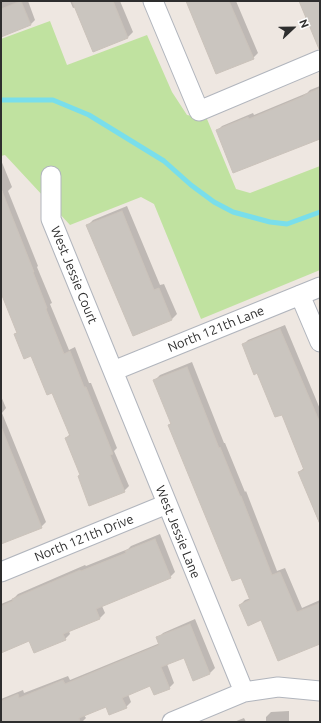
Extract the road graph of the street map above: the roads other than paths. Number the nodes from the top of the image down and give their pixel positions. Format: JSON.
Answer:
{"nodes":[{"id":1,"x":153,"y":1,"type":"edge"},
{"id":2,"x":320,"y":60,"type":"edge"},
{"id":3,"x":51,"y":176,"type":"dead end"},
{"id":4,"x":320,"y":287,"type":"edge"},
{"id":5,"x":300,"y":295,"type":"junction"},
{"id":6,"x":320,"y":342,"type":"edge"},
{"id":7,"x":112,"y":371,"type":"junction"},
{"id":8,"x":167,"y":504,"type":"junction"},
{"id":9,"x":1,"y":572,"type":"edge"},
{"id":10,"x":320,"y":691,"type":"edge"},
{"id":11,"x":244,"y":692,"type":"junction"},
{"id":12,"x":172,"y":722,"type":"edge"}],
"edges":[{"from":1,"to":2,"type":"street"},
{"from":3,"to":7,"type":"street","name":"West Jessie Court"},
{"from":4,"to":5,"type":"street","name":"North 121th Lane"},
{"from":5,"to":6,"type":"street"},
{"from":5,"to":7,"type":"street","name":"North 121th Lane"},
{"from":7,"to":8,"type":"street","name":"West Jessie Lane"},
{"from":8,"to":9,"type":"street","name":"North 121th Drive"},
{"from":8,"to":11,"type":"street","name":"West Jessie Lane"},
{"from":10,"to":11,"type":"street"},
{"from":11,"to":12,"type":"street"}]}
